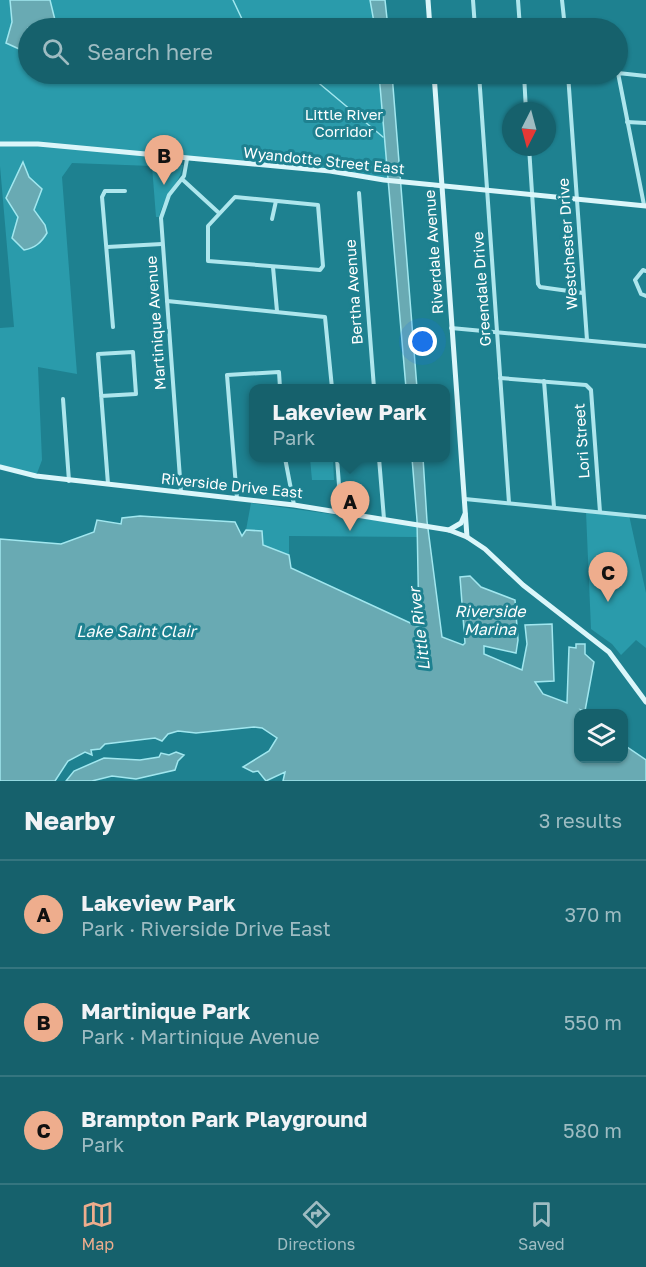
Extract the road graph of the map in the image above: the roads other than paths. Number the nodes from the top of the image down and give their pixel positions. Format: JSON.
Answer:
{"nodes":[{"id":1,"x":428,"y":0,"type":"edge"},
{"id":2,"x":473,"y":0,"type":"edge"},
{"id":3,"x":518,"y":0,"type":"edge"},
{"id":4,"x":562,"y":0,"type":"edge"},
{"id":5,"x":429,"y":18,"type":"edge"},
{"id":6,"x":475,"y":18,"type":"edge"},
{"id":7,"x":519,"y":18,"type":"edge"},
{"id":8,"x":563,"y":18,"type":"edge"},
{"id":9,"x":628,"y":74,"type":"edge"},
{"id":10,"x":646,"y":76,"type":"edge"},
{"id":11,"x":435,"y":84,"type":"edge"},
{"id":12,"x":480,"y":84,"type":"edge"},
{"id":13,"x":525,"y":84,"type":"edge"},
{"id":14,"x":569,"y":84,"type":"edge"},
{"id":15,"x":620,"y":84,"type":"edge"},
{"id":16,"x":526,"y":102,"type":"edge"},
{"id":17,"x":627,"y":122,"type":"junction"},
{"id":18,"x":646,"y":123,"type":"edge"},
{"id":19,"x":0,"y":144,"type":"edge"},
{"id":20,"x":530,"y":156,"type":"edge"},
{"id":21,"x":187,"y":159,"type":"junction"},
{"id":22,"x":183,"y":180,"type":"junction"},
{"id":23,"x":441,"y":186,"type":"junction"},
{"id":24,"x":487,"y":190,"type":"junction"},
{"id":25,"x":125,"y":191,"type":"dead end"},
{"id":26,"x":359,"y":194,"type":"dead end"},
{"id":27,"x":532,"y":195,"type":"junction"},
{"id":28,"x":576,"y":198,"type":"junction"},
{"id":29,"x":276,"y":201,"type":"junction"},
{"id":30,"x":645,"y":206,"type":"edge"},
{"id":31,"x":219,"y":213,"type":"junction"},
{"id":32,"x":272,"y":219,"type":"dead end"},
{"id":33,"x":162,"y":244,"type":"junction"},
{"id":34,"x":107,"y":247,"type":"junction"},
{"id":35,"x":273,"y":267,"type":"junction"},
{"id":36,"x":646,"y":270,"type":"edge"},
{"id":37,"x":583,"y":293,"type":"junction"},
{"id":38,"x":646,"y":296,"type":"edge"},
{"id":39,"x":167,"y":301,"type":"junction"},
{"id":40,"x":277,"y":311,"type":"junction"},
{"id":41,"x":113,"y":327,"type":"dead end"},
{"id":42,"x":451,"y":328,"type":"junction"},
{"id":43,"x":497,"y":332,"type":"junction"},
{"id":44,"x":587,"y":340,"type":"junction"},
{"id":45,"x":646,"y":346,"type":"edge"},
{"id":46,"x":500,"y":378,"type":"junction"},
{"id":47,"x":544,"y":381,"type":"junction"},
{"id":48,"x":280,"y":384,"type":"edge"},
{"id":49,"x":332,"y":384,"type":"edge"},
{"id":50,"x":374,"y":384,"type":"edge"},
{"id":51,"x":101,"y":396,"type":"junction"},
{"id":52,"x":63,"y":399,"type":"dead end"},
{"id":53,"x":286,"y":462,"type":"edge"},
{"id":54,"x":337,"y":462,"type":"edge"},
{"id":55,"x":379,"y":462,"type":"edge"},
{"id":56,"x":0,"y":467,"type":"edge"},
{"id":57,"x":69,"y":481,"type":"junction"},
{"id":58,"x":108,"y":485,"type":"junction"},
{"id":59,"x":181,"y":492,"type":"junction"},
{"id":60,"x":465,"y":499,"type":"junction"},
{"id":61,"x":237,"y":500,"type":"junction"},
{"id":62,"x":509,"y":502,"type":"junction"},
{"id":63,"x":294,"y":505,"type":"junction"},
{"id":64,"x":554,"y":507,"type":"junction"},
{"id":65,"x":334,"y":511,"type":"junction"},
{"id":66,"x":600,"y":512,"type":"junction"},
{"id":67,"x":465,"y":513,"type":"junction"},
{"id":68,"x":646,"y":517,"type":"edge"},
{"id":69,"x":384,"y":519,"type":"junction"},
{"id":70,"x":449,"y":530,"type":"junction"},
{"id":71,"x":466,"y":537,"type":"junction"},
{"id":72,"x":529,"y":586,"type":"dead end"},
{"id":73,"x":557,"y":611,"type":"junction"},
{"id":74,"x":646,"y":702,"type":"edge"}],
"edges":[{"from":1,"to":5,"type":"street"},
{"from":2,"to":6,"type":"street"},
{"from":3,"to":7,"type":"street"},
{"from":4,"to":8,"type":"street"},
{"from":9,"to":10,"type":"street"},
{"from":11,"to":23,"type":"street","name":"Riverdale Avenue"},
{"from":12,"to":24,"type":"street","name":"Greendale Drive"},
{"from":13,"to":16,"type":"street"},
{"from":14,"to":28,"type":"street","name":"Westchester Drive"},
{"from":15,"to":17,"type":"street"},
{"from":17,"to":18,"type":"street"},
{"from":17,"to":30,"type":"street"},
{"from":19,"to":21,"type":"street","name":"Wyandotte Street East"},
{"from":20,"to":27,"type":"street"},
{"from":21,"to":22,"type":"street","name":"Martinique Avenue"},
{"from":21,"to":23,"type":"street","name":"Wyandotte Street East"},
{"from":22,"to":31,"type":"street"},
{"from":22,"to":33,"type":"street","name":"Martinique Avenue"},
{"from":23,"to":24,"type":"street","name":"Wyandotte Street East"},
{"from":23,"to":42,"type":"street","name":"Riverdale Avenue"},
{"from":24,"to":27,"type":"street","name":"Wyandotte Street East"},
{"from":24,"to":43,"type":"street","name":"Greendale Drive"},
{"from":25,"to":34,"type":"street"},
{"from":26,"to":50,"type":"street","name":"Bertha Avenue"},
{"from":27,"to":28,"type":"street","name":"Wyandotte Street East"},
{"from":27,"to":37,"type":"street"},
{"from":28,"to":30,"type":"street","name":"Wyandotte Street East"},
{"from":28,"to":37,"type":"street","name":"Westchester Drive"},
{"from":29,"to":31,"type":"street"},
{"from":29,"to":32,"type":"street"},
{"from":29,"to":35,"type":"street"},
{"from":31,"to":35,"type":"street"},
{"from":33,"to":34,"type":"street"},
{"from":33,"to":39,"type":"street","name":"Martinique Avenue"},
{"from":34,"to":41,"type":"street"},
{"from":35,"to":40,"type":"street"},
{"from":36,"to":38,"type":"street"},
{"from":37,"to":44,"type":"street","name":"Westchester Drive"},
{"from":39,"to":40,"type":"street"},
{"from":39,"to":59,"type":"street","name":"Martinique Avenue"},
{"from":40,"to":49,"type":"street"},
{"from":42,"to":43,"type":"street"},
{"from":42,"to":60,"type":"street","name":"Riverdale Avenue"},
{"from":43,"to":44,"type":"street"},
{"from":43,"to":46,"type":"street","name":"Greendale Drive"},
{"from":44,"to":45,"type":"street"},
{"from":46,"to":47,"type":"street","name":"Lori Street"},
{"from":46,"to":62,"type":"street","name":"Greendale Drive"},
{"from":47,"to":64,"type":"street"},
{"from":47,"to":66,"type":"street","name":"Lori Street"},
{"from":48,"to":61,"type":"street"},
{"from":51,"to":51,"type":"street"},
{"from":51,"to":58,"type":"street"},
{"from":52,"to":57,"type":"street"},
{"from":53,"to":63,"type":"street"},
{"from":54,"to":65,"type":"street"},
{"from":55,"to":69,"type":"street"},
{"from":56,"to":57,"type":"street","name":"Riverside Drive East"},
{"from":57,"to":58,"type":"street","name":"Riverside Drive East"},
{"from":58,"to":59,"type":"street","name":"Riverside Drive East"},
{"from":59,"to":61,"type":"street","name":"Riverside Drive East"},
{"from":60,"to":62,"type":"street"},
{"from":60,"to":67,"type":"street","name":"Riverdale Avenue"},
{"from":61,"to":63,"type":"street","name":"Riverside Drive East"},
{"from":62,"to":64,"type":"street"},
{"from":63,"to":65,"type":"street","name":"Riverside Drive East"},
{"from":64,"to":66,"type":"street"},
{"from":65,"to":69,"type":"street","name":"Riverside Drive East"},
{"from":66,"to":68,"type":"street"},
{"from":67,"to":70,"type":"street"},
{"from":67,"to":71,"type":"street","name":"Riverdale Avenue"},
{"from":69,"to":70,"type":"street","name":"Riverside Drive East"},
{"from":70,"to":71,"type":"street","name":"Riverside Drive East"},
{"from":71,"to":73,"type":"street","name":"Riverside Drive East"},
{"from":72,"to":73,"type":"street"},
{"from":73,"to":74,"type":"street","name":"Riverside Drive East"}]}
